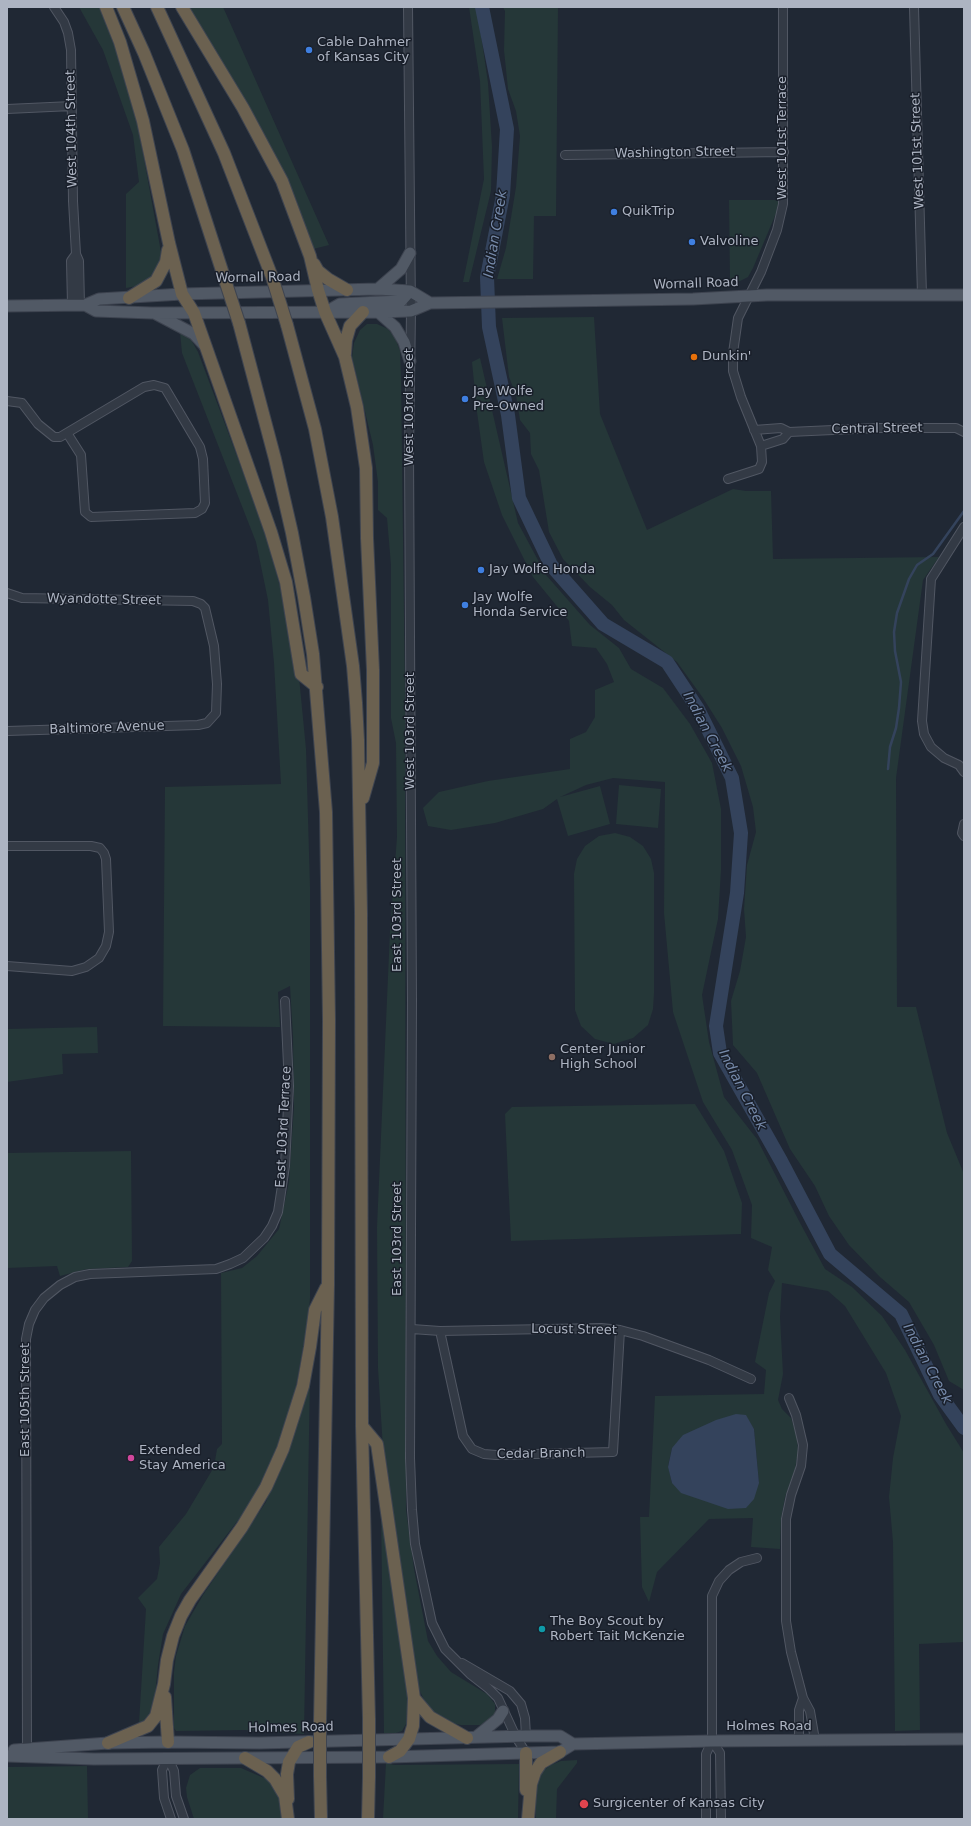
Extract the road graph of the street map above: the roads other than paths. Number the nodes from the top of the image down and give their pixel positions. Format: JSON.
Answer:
{"nodes":[{"id":1,"x":54,"y":7,"type":"edge"},
{"id":2,"x":106,"y":7,"type":"edge"},
{"id":3,"x":123,"y":7,"type":"edge"},
{"id":4,"x":157,"y":7,"type":"edge"},
{"id":5,"x":182,"y":7,"type":"edge"},
{"id":6,"x":408,"y":7,"type":"edge"},
{"id":7,"x":784,"y":7,"type":"edge"},
{"id":8,"x":914,"y":7,"type":"edge"},
{"id":9,"x":72,"y":106,"type":"junction"},
{"id":10,"x":7,"y":109,"type":"edge"},
{"id":11,"x":784,"y":152,"type":"junction"},
{"id":12,"x":566,"y":155,"type":"dead end"},
{"id":13,"x":169,"y":243,"type":"junction"},
{"id":14,"x":410,"y":252,"type":"junction"},
{"id":15,"x":310,"y":256,"type":"junction"},
{"id":16,"x":378,"y":289,"type":"junction"},
{"id":17,"x":318,"y":290,"type":"junction"},
{"id":18,"x":347,"y":290,"type":"junction"},
{"id":19,"x":410,"y":291,"type":"junction"},
{"id":20,"x":182,"y":294,"type":"junction"},
{"id":21,"x":922,"y":295,"type":"junction"},
{"id":22,"x":964,"y":295,"type":"edge"},
{"id":23,"x":750,"y":296,"type":"junction"},
{"id":24,"x":128,"y":298,"type":"junction"},
{"id":25,"x":430,"y":303,"type":"junction"},
{"id":26,"x":79,"y":305,"type":"junction"},
{"id":27,"x":7,"y":306,"type":"edge"},
{"id":28,"x":411,"y":311,"type":"junction"},
{"id":29,"x":325,"y":312,"type":"junction"},
{"id":30,"x":363,"y":312,"type":"junction"},
{"id":31,"x":378,"y":312,"type":"junction"},
{"id":32,"x":154,"y":313,"type":"junction"},
{"id":33,"x":194,"y":313,"type":"junction"},
{"id":34,"x":206,"y":347,"type":"junction"},
{"id":35,"x":345,"y":357,"type":"junction"},
{"id":36,"x":410,"y":361,"type":"junction"},
{"id":37,"x":7,"y":401,"type":"edge"},
{"id":38,"x":754,"y":430,"type":"junction"},
{"id":39,"x":789,"y":432,"type":"junction"},
{"id":40,"x":964,"y":432,"type":"edge"},
{"id":41,"x":67,"y":433,"type":"junction"},
{"id":42,"x":761,"y":446,"type":"junction"},
{"id":43,"x":728,"y":479,"type":"dead end"},
{"id":44,"x":964,"y":527,"type":"edge"},
{"id":45,"x":7,"y":593,"type":"edge"},
{"id":46,"x":317,"y":687,"type":"junction"},
{"id":47,"x":206,"y":723,"type":"joint"},
{"id":48,"x":7,"y":731,"type":"edge"},
{"id":49,"x":961,"y":764,"type":"edge"},
{"id":50,"x":964,"y":772,"type":"edge"},
{"id":51,"x":411,"y":807,"type":"joint"},
{"id":52,"x":359,"y":811,"type":"junction"},
{"id":53,"x":964,"y":824,"type":"edge"},
{"id":54,"x":964,"y":836,"type":"edge"},
{"id":55,"x":7,"y":846,"type":"edge"},
{"id":56,"x":7,"y":966,"type":"edge"},
{"id":57,"x":286,"y":1001,"type":"dead end"},
{"id":58,"x":279,"y":1205,"type":"joint"},
{"id":59,"x":328,"y":1285,"type":"junction"},
{"id":60,"x":412,"y":1329,"type":"junction"},
{"id":61,"x":620,"y":1330,"type":"junction"},
{"id":62,"x":440,"y":1331,"type":"junction"},
{"id":63,"x":750,"y":1379,"type":"dead end"},
{"id":64,"x":789,"y":1398,"type":"dead end"},
{"id":65,"x":362,"y":1426,"type":"junction"},
{"id":66,"x":757,"y":1558,"type":"dead end"},
{"id":67,"x":458,"y":1661,"type":"junction"},
{"id":68,"x":164,"y":1684,"type":"junction"},
{"id":69,"x":414,"y":1698,"type":"junction"},
{"id":70,"x":803,"y":1698,"type":"junction"},
{"id":71,"x":503,"y":1710,"type":"junction"},
{"id":72,"x":521,"y":1736,"type":"junction"},
{"id":73,"x":472,"y":1738,"type":"junction"},
{"id":74,"x":409,"y":1739,"type":"junction"},
{"id":75,"x":964,"y":1739,"type":"edge"},
{"id":76,"x":814,"y":1740,"type":"junction"},
{"id":77,"x":712,"y":1741,"type":"junction"},
{"id":78,"x":799,"y":1741,"type":"junction"},
{"id":79,"x":168,"y":1742,"type":"junction"},
{"id":80,"x":309,"y":1742,"type":"junction"},
{"id":81,"x":108,"y":1743,"type":"junction"},
{"id":82,"x":573,"y":1744,"type":"junction"},
{"id":83,"x":7,"y":1751,"type":"edge"},
{"id":84,"x":27,"y":1752,"type":"junction"},
{"id":85,"x":560,"y":1752,"type":"junction"},
{"id":86,"x":526,"y":1753,"type":"junction"},
{"id":87,"x":7,"y":1756,"type":"edge"},
{"id":88,"x":389,"y":1757,"type":"junction"},
{"id":89,"x":168,"y":1758,"type":"junction"},
{"id":90,"x":245,"y":1758,"type":"junction"},
{"id":91,"x":291,"y":1758,"type":"junction"},
{"id":92,"x":288,"y":1814,"type":"edge"},
{"id":93,"x":171,"y":1819,"type":"edge"},
{"id":94,"x":184,"y":1819,"type":"edge"},
{"id":95,"x":321,"y":1819,"type":"edge"},
{"id":96,"x":368,"y":1819,"type":"edge"},
{"id":97,"x":527,"y":1819,"type":"edge"},
{"id":98,"x":706,"y":1819,"type":"edge"},
{"id":99,"x":720,"y":1819,"type":"edge"}],
"edges":[{"from":1,"to":9,"type":"street","name":"West 104th Street"},
{"from":2,"to":13,"type":"highway"},
{"from":3,"to":46,"type":"highway","bridge":true},
{"from":4,"to":52,"type":"highway","bridge":true},
{"from":5,"to":15,"type":"highway"},
{"from":6,"to":14,"type":"street","name":"West 103rd Street"},
{"from":7,"to":11,"type":"street","name":"West 101st Terrace"},
{"from":8,"to":21,"type":"street","name":"West 101st Street"},
{"from":9,"to":10,"type":"street"},
{"from":9,"to":26,"type":"street","name":"West 104th Street"},
{"from":11,"to":12,"type":"street","name":"Washington Street"},
{"from":11,"to":23,"type":"street","name":"West 101st Terrace"},
{"from":13,"to":20,"type":"highway"},
{"from":13,"to":24,"type":"highway"},
{"from":14,"to":16,"type":"main road"},
{"from":14,"to":19,"type":"street","name":"West 103rd Street"},
{"from":15,"to":17,"type":"highway"},
{"from":15,"to":18,"type":"highway"},
{"from":16,"to":18,"type":"main road","name":"Wornall Road"},
{"from":16,"to":19,"type":"main road","name":"Wornall Road"},
{"from":17,"to":18,"type":"main road","name":"Wornall Road"},
{"from":17,"to":20,"type":"main road","name":"Wornall Road"},
{"from":17,"to":29,"type":"highway"},
{"from":19,"to":25,"type":"main road","name":"Wornall Road"},
{"from":19,"to":28,"type":"street","name":"West 103rd Street"},
{"from":19,"to":29,"type":"main road"},
{"from":20,"to":24,"type":"main road","name":"Wornall Road"},
{"from":20,"to":33,"type":"highway"},
{"from":21,"to":22,"type":"main road","name":"Wornall Road"},
{"from":21,"to":23,"type":"main road","name":"Wornall Road"},
{"from":23,"to":25,"type":"main road","name":"Wornall Road"},
{"from":23,"to":38,"type":"street","name":"West 101st Terrace"},
{"from":24,"to":26,"type":"main road","name":"Wornall Road"},
{"from":25,"to":28,"type":"main road","name":"Wornall Road"},
{"from":26,"to":27,"type":"main road","name":"Wornall Road"},
{"from":26,"to":32,"type":"main road","name":"Wornall Road"},
{"from":28,"to":31,"type":"main road","name":"Wornall Road"},
{"from":28,"to":36,"type":"street","name":"West 103rd Street"},
{"from":29,"to":30,"type":"main road","name":"Wornall Road"},
{"from":29,"to":33,"type":"main road","name":"Wornall Road"},
{"from":29,"to":35,"type":"highway"},
{"from":30,"to":31,"type":"main road","name":"Wornall Road"},
{"from":30,"to":35,"type":"highway"},
{"from":31,"to":36,"type":"main road"},
{"from":32,"to":33,"type":"main road","name":"Wornall Road"},
{"from":32,"to":34,"type":"main road"},
{"from":33,"to":34,"type":"highway"},
{"from":34,"to":46,"type":"highway"},
{"from":35,"to":52,"type":"highway"},
{"from":36,"to":51,"type":"street","name":"West 103rd Street"},
{"from":37,"to":41,"type":"street"},
{"from":38,"to":39,"type":"street","name":"Central Street"},
{"from":38,"to":42,"type":"street","name":"West 101st Terrace"},
{"from":39,"to":40,"type":"street","name":"Central Street"},
{"from":39,"to":42,"type":"street","name":"Central Street"},
{"from":41,"to":41,"type":"street"},
{"from":42,"to":43,"type":"street"},
{"from":44,"to":49,"type":"street"},
{"from":45,"to":47,"type":"street","name":"Wyandotte Street"},
{"from":46,"to":59,"type":"highway"},
{"from":47,"to":48,"type":"street","name":"Baltimore Avenue"},
{"from":49,"to":50,"type":"street"},
{"from":51,"to":60,"type":"street","name":"East 103rd Street"},
{"from":52,"to":65,"type":"highway"},
{"from":53,"to":54,"type":"street"},
{"from":55,"to":56,"type":"street"},
{"from":57,"to":58,"type":"street","name":"East 103rd Terrace"},
{"from":58,"to":84,"type":"street","name":"East 105th Street"},
{"from":59,"to":68,"type":"highway"},
{"from":59,"to":95,"type":"highway","bridge":true},
{"from":60,"to":62,"type":"street","name":"Locust Street"},
{"from":60,"to":67,"type":"street","name":"East 103rd Street"},
{"from":61,"to":62,"type":"street","name":"Locust Street"},
{"from":61,"to":62,"type":"street","name":"Cedar Branch"},
{"from":61,"to":63,"type":"street","name":"Locust Street"},
{"from":64,"to":70,"type":"street"},
{"from":65,"to":69,"type":"highway"},
{"from":65,"to":96,"type":"highway","bridge":true},
{"from":66,"to":77,"type":"street"},
{"from":67,"to":71,"type":"street","name":"East 103rd Street"},
{"from":67,"to":72,"type":"street","name":"East 103rd Street"},
{"from":68,"to":79,"type":"highway"},
{"from":68,"to":81,"type":"highway"},
{"from":69,"to":73,"type":"highway"},
{"from":69,"to":74,"type":"highway"},
{"from":70,"to":76,"type":"street"},
{"from":70,"to":78,"type":"street"},
{"from":71,"to":72,"type":"street","name":"East 103rd Street"},
{"from":71,"to":73,"type":"main road"},
{"from":72,"to":73,"type":"main road","name":"Holmes Road"},
{"from":72,"to":82,"type":"main road","name":"Holmes Road"},
{"from":72,"to":86,"type":"main road","name":"East 103rd Street"},
{"from":73,"to":74,"type":"main road","name":"Holmes Road"},
{"from":74,"to":80,"type":"main road","name":"Holmes Road"},
{"from":74,"to":88,"type":"highway"},
{"from":75,"to":76,"type":"main road","name":"Holmes Road"},
{"from":76,"to":78,"type":"main road","name":"Holmes Road"},
{"from":77,"to":78,"type":"main road","name":"Holmes Road"},
{"from":77,"to":82,"type":"main road","name":"Holmes Road"},
{"from":77,"to":98,"type":"street"},
{"from":77,"to":99,"type":"street"},
{"from":79,"to":80,"type":"main road","name":"Holmes Road"},
{"from":79,"to":81,"type":"main road","name":"Holmes Road"},
{"from":79,"to":89,"type":"main road"},
{"from":80,"to":91,"type":"highway"},
{"from":81,"to":84,"type":"main road","name":"Holmes Road"},
{"from":82,"to":85,"type":"main road","name":"Holmes Road"},
{"from":83,"to":84,"type":"main road","name":"Holmes Road"},
{"from":84,"to":87,"type":"main road","name":"Holmes Road"},
{"from":84,"to":89,"type":"main road","name":"Holmes Road"},
{"from":85,"to":86,"type":"main road","name":"Holmes Road"},
{"from":85,"to":97,"type":"highway"},
{"from":86,"to":88,"type":"main road","name":"Holmes Road"},
{"from":86,"to":97,"type":"highway"},
{"from":88,"to":91,"type":"main road","name":"Holmes Road"},
{"from":89,"to":90,"type":"main road","name":"Holmes Road"},
{"from":89,"to":93,"type":"street"},
{"from":89,"to":94,"type":"street"},
{"from":90,"to":91,"type":"main road","name":"Holmes Road"},
{"from":90,"to":92,"type":"highway"},
{"from":91,"to":92,"type":"highway"}]}
